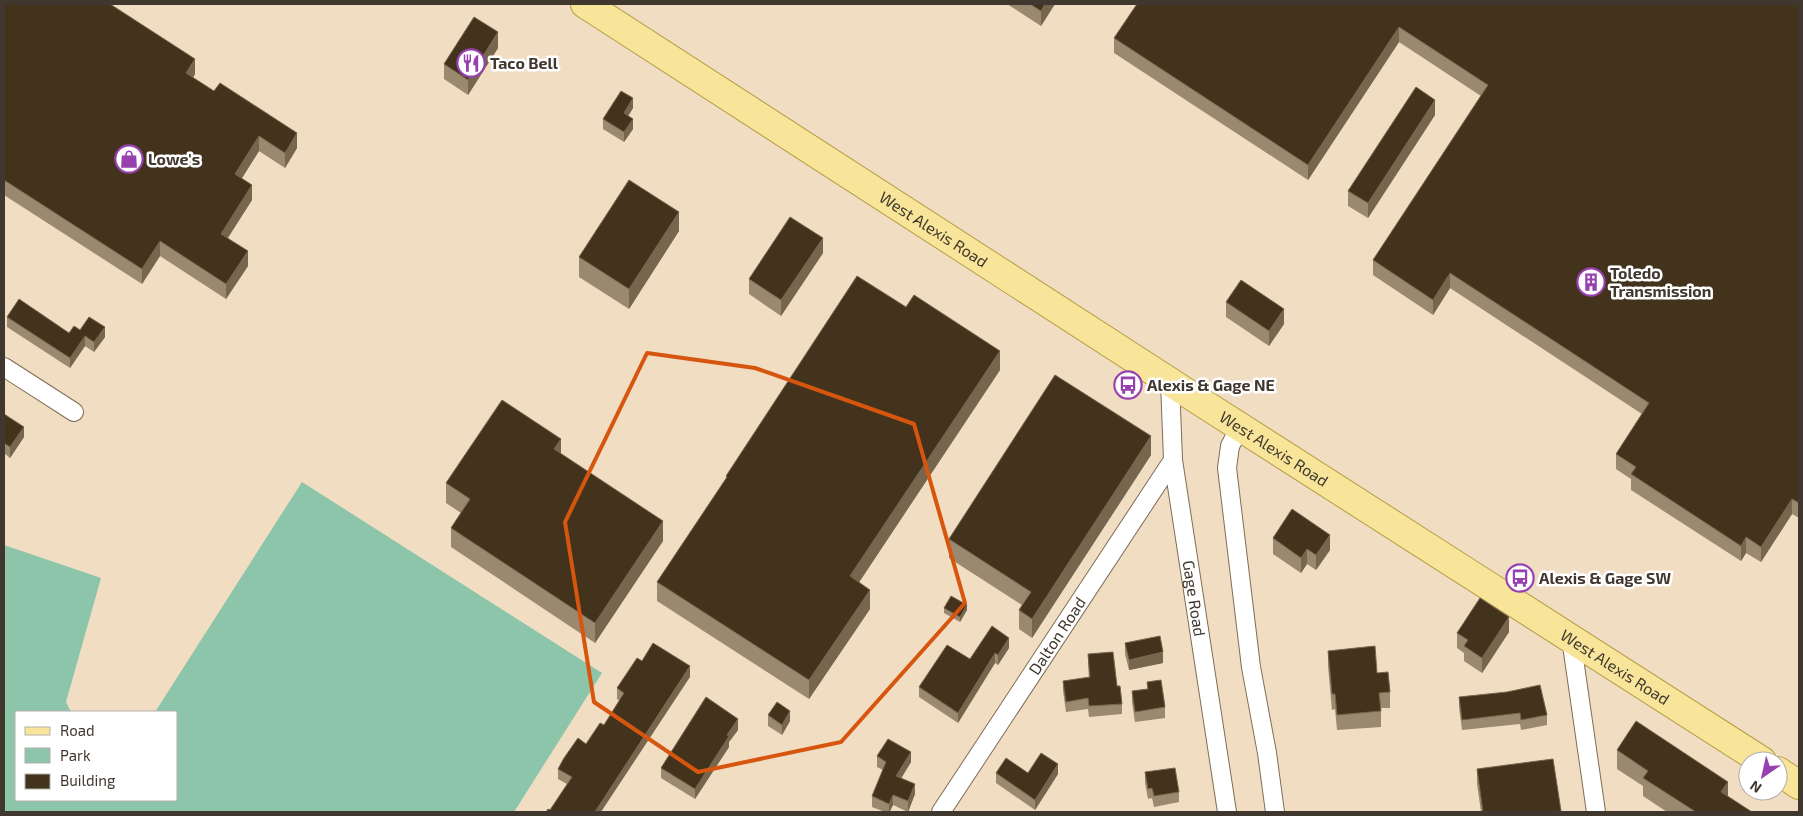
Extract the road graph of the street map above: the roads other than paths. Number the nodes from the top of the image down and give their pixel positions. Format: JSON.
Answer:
{"nodes":[{"id":1,"x":585,"y":4,"type":"edge"},
{"id":2,"x":4,"y":367,"type":"edge"},
{"id":3,"x":1170,"y":382,"type":"junction"},
{"id":4,"x":74,"y":412,"type":"dead end"},
{"id":5,"x":1240,"y":427,"type":"junction"},
{"id":6,"x":1173,"y":460,"type":"junction"},
{"id":7,"x":1571,"y":638,"type":"junction"},
{"id":8,"x":1746,"y":751,"type":"edge"},
{"id":9,"x":1788,"y":778,"type":"edge"},
{"id":10,"x":1799,"y":785,"type":"edge"},
{"id":11,"x":941,"y":812,"type":"edge"},
{"id":12,"x":1227,"y":812,"type":"edge"},
{"id":13,"x":1275,"y":812,"type":"edge"},
{"id":14,"x":1596,"y":812,"type":"edge"}],
"edges":[{"from":1,"to":3,"type":"main road","name":"West Alexis Road"},
{"from":2,"to":4,"type":"street"},
{"from":3,"to":5,"type":"main road","name":"West Alexis Road"},
{"from":3,"to":6,"type":"street","name":"Gage Road"},
{"from":5,"to":7,"type":"main road","name":"West Alexis Road"},
{"from":5,"to":13,"type":"street"},
{"from":6,"to":11,"type":"street","name":"Dalton Road"},
{"from":6,"to":12,"type":"street","name":"Gage Road"},
{"from":7,"to":8,"type":"main road","name":"West Alexis Road"},
{"from":7,"to":14,"type":"street"},
{"from":9,"to":10,"type":"main road"}]}
